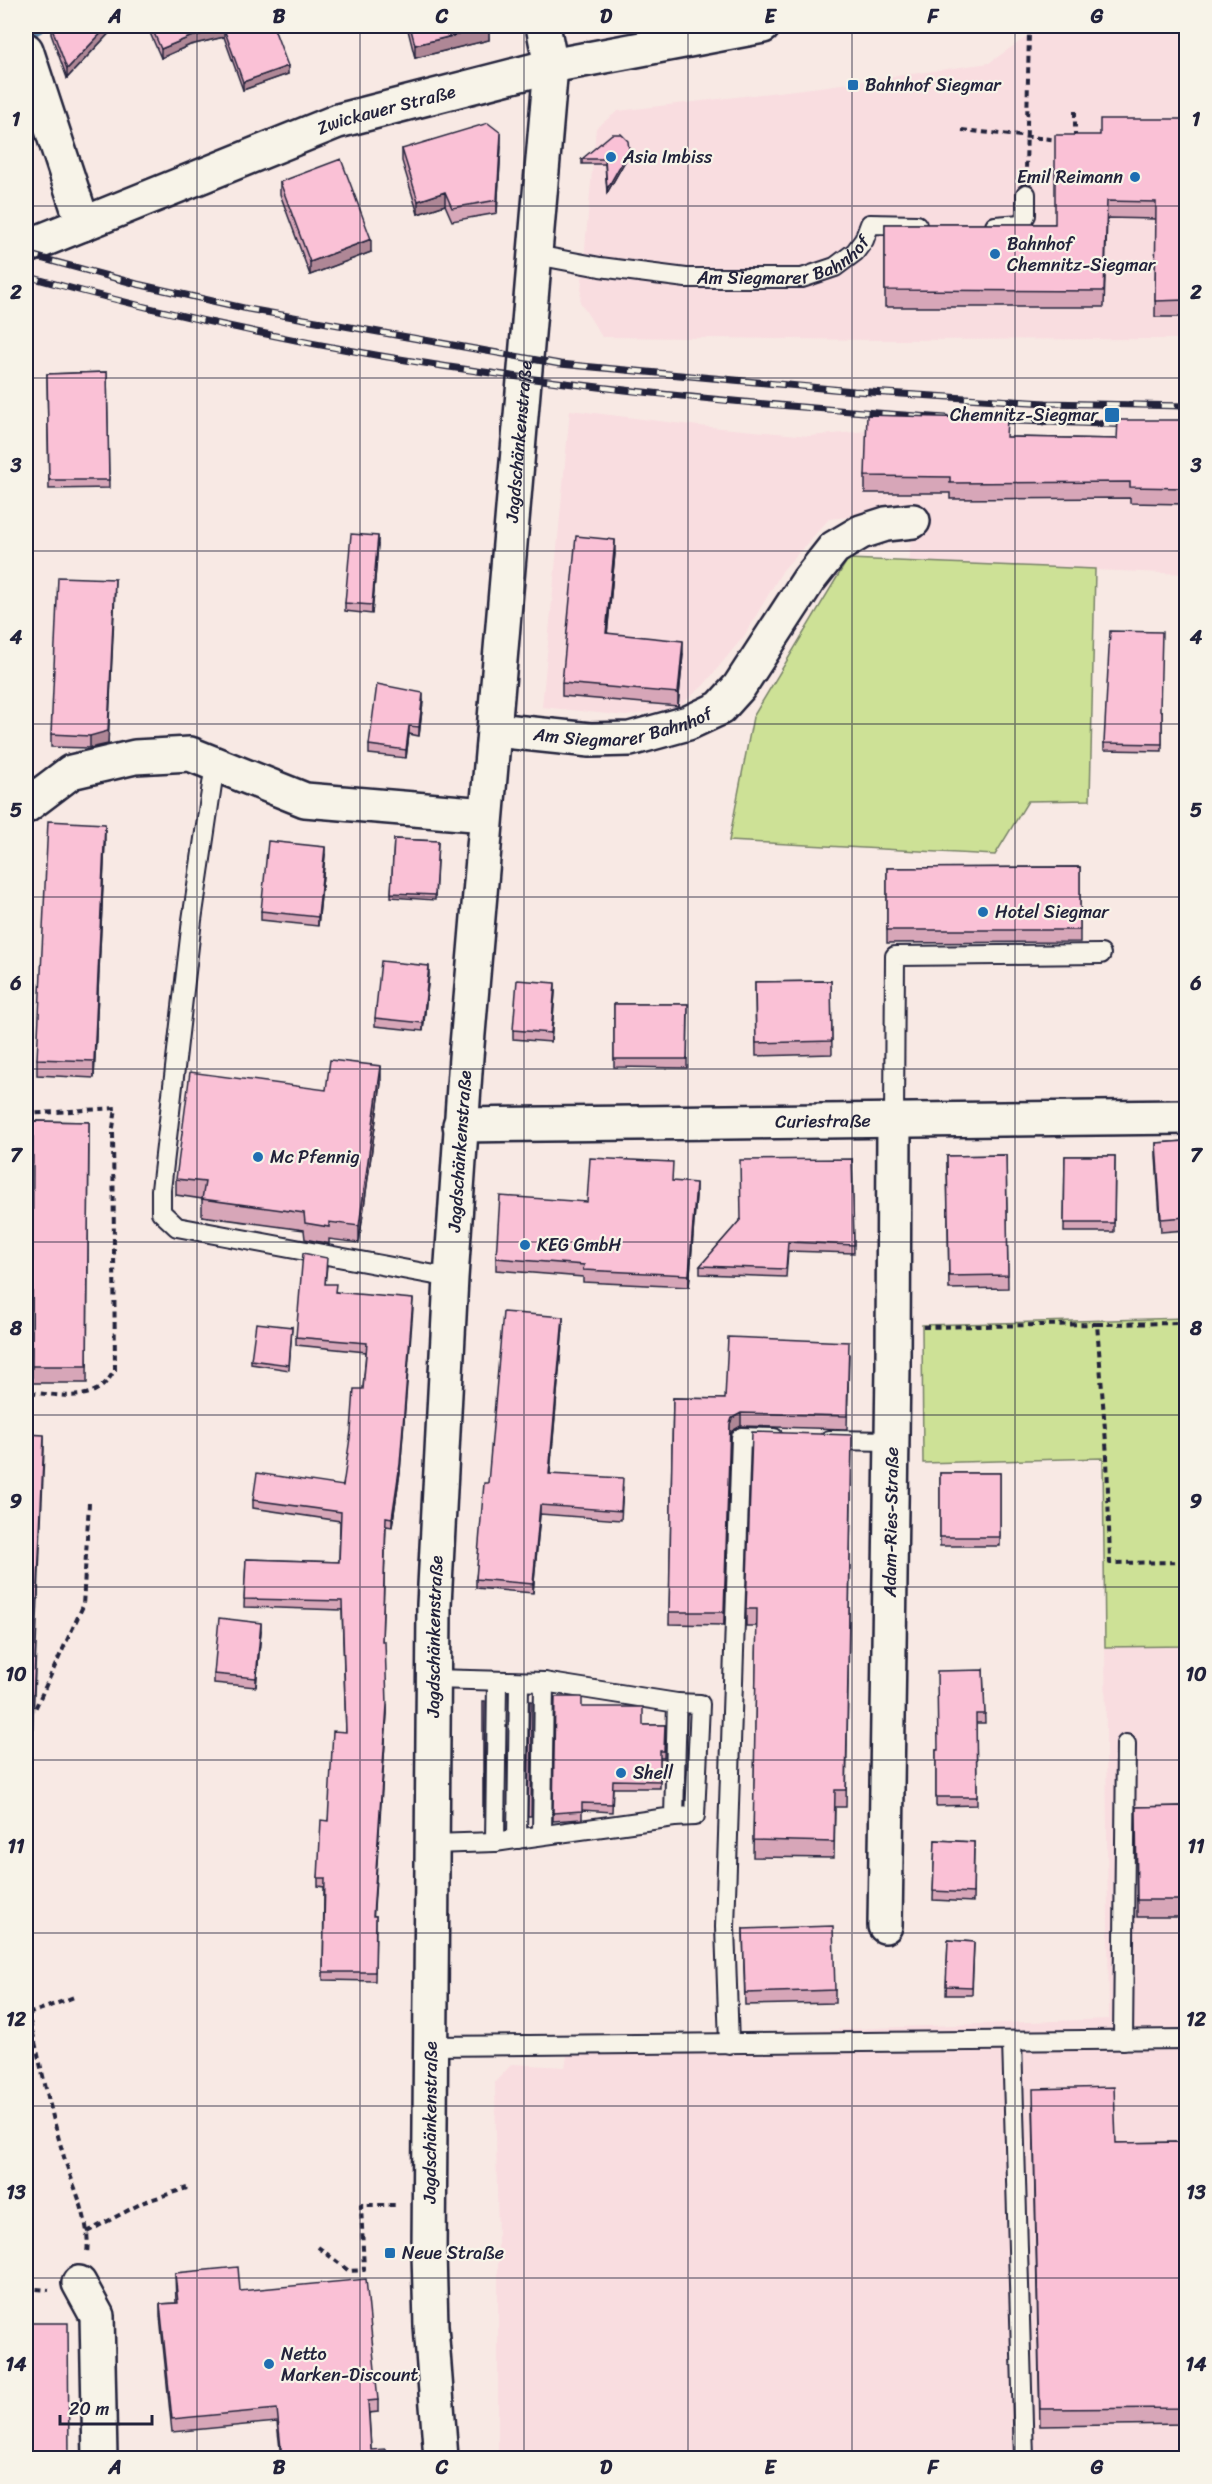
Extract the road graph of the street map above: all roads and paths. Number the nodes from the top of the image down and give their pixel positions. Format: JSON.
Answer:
{"nodes":[{"id":1,"x":543,"y":26,"type":"edge"},
{"id":2,"x":763,"y":26,"type":"edge"},
{"id":3,"x":1026,"y":26,"type":"edge"},
{"id":4,"x":26,"y":50,"type":"edge"},
{"id":5,"x":551,"y":66,"type":"junction"},
{"id":6,"x":1075,"y":109,"type":"dead end"},
{"id":7,"x":962,"y":130,"type":"dead end"},
{"id":8,"x":1027,"y":136,"type":"junction"},
{"id":9,"x":1026,"y":194,"type":"joint"},
{"id":10,"x":83,"y":224,"type":"junction"},
{"id":11,"x":940,"y":225,"type":"edge"},
{"id":12,"x":975,"y":226,"type":"edge"},
{"id":13,"x":26,"y":247,"type":"edge"},
{"id":14,"x":536,"y":255,"type":"junction"},
{"id":15,"x":913,"y":521,"type":"dead end"},
{"id":16,"x":495,"y":730,"type":"junction"},
{"id":17,"x":215,"y":765,"type":"junction"},
{"id":18,"x":26,"y":806,"type":"edge"},
{"id":19,"x":486,"y":815,"type":"junction"},
{"id":20,"x":1101,"y":954,"type":"dead end"},
{"id":21,"x":26,"y":1114,"type":"edge"},
{"id":22,"x":1186,"y":1117,"type":"edge"},
{"id":23,"x":894,"y":1119,"type":"junction"},
{"id":24,"x":460,"y":1125,"type":"junction"},
{"id":25,"x":451,"y":1278,"type":"junction"},
{"id":26,"x":1186,"y":1323,"type":"edge"},
{"id":27,"x":1096,"y":1324,"type":"junction"},
{"id":28,"x":893,"y":1328,"type":"junction"},
{"id":29,"x":26,"y":1392,"type":"edge"},
{"id":30,"x":787,"y":1439,"type":"edge"},
{"id":31,"x":811,"y":1439,"type":"edge"},
{"id":32,"x":892,"y":1442,"type":"junction"},
{"id":33,"x":89,"y":1503,"type":"dead end"},
{"id":34,"x":1186,"y":1562,"type":"edge"},
{"id":35,"x":433,"y":1679,"type":"junction"},
{"id":36,"x":497,"y":1682,"type":"junction"},
{"id":37,"x":519,"y":1682,"type":"junction"},
{"id":38,"x":544,"y":1682,"type":"junction"},
{"id":39,"x":26,"y":1708,"type":"edge"},
{"id":40,"x":1126,"y":1744,"type":"dead end"},
{"id":41,"x":542,"y":1835,"type":"junction"},
{"id":42,"x":518,"y":1839,"type":"junction"},
{"id":43,"x":495,"y":1842,"type":"junction"},
{"id":44,"x":432,"y":1844,"type":"junction"},
{"id":45,"x":885,"y":1926,"type":"dead end"},
{"id":46,"x":77,"y":1996,"type":"dead end"},
{"id":47,"x":27,"y":2014,"type":"edge"},
{"id":48,"x":1186,"y":2039,"type":"edge"},
{"id":49,"x":1124,"y":2040,"type":"junction"},
{"id":50,"x":1012,"y":2041,"type":"junction"},
{"id":51,"x":729,"y":2044,"type":"junction"},
{"id":52,"x":430,"y":2046,"type":"junction"},
{"id":53,"x":187,"y":2188,"type":"dead end"},
{"id":54,"x":429,"y":2205,"type":"junction"},
{"id":55,"x":87,"y":2232,"type":"junction"},
{"id":56,"x":318,"y":2247,"type":"dead end"},
{"id":57,"x":79,"y":2283,"type":"joint"},
{"id":58,"x":100,"y":2458,"type":"edge"},
{"id":59,"x":441,"y":2458,"type":"edge"},
{"id":60,"x":1024,"y":2458,"type":"edge"}],
"edges":[{"from":1,"to":5,"type":"main road","name":"Jagdschänkenstraße"},
{"from":2,"to":5,"type":"main road","name":"Zwickauer Straße"},
{"from":3,"to":8,"type":"path"},
{"from":4,"to":10,"type":"main road"},
{"from":5,"to":10,"type":"main road","name":"Zwickauer Straße"},
{"from":5,"to":14,"type":"main road","name":"Jagdschänkenstraße"},
{"from":6,"to":8,"type":"path"},
{"from":7,"to":8,"type":"path"},
{"from":8,"to":9,"type":"path"},
{"from":9,"to":12,"type":"lane"},
{"from":10,"to":13,"type":"main road","name":"Zwickauer Straße"},
{"from":11,"to":14,"type":"lane","name":"Am Siegmarer Bahnhof"},
{"from":14,"to":16,"type":"main road","name":"Jagdschänkenstraße"},
{"from":15,"to":16,"type":"main road","name":"Am Siegmarer Bahnhof"},
{"from":16,"to":19,"type":"main road","name":"Jagdschänkenstraße"},
{"from":17,"to":18,"type":"main road"},
{"from":17,"to":19,"type":"main road"},
{"from":17,"to":25,"type":"lane"},
{"from":19,"to":24,"type":"main road","name":"Jagdschänkenstraße"},
{"from":20,"to":23,"type":"lane"},
{"from":21,"to":29,"type":"path"},
{"from":22,"to":23,"type":"main road","name":"Curiestraße"},
{"from":23,"to":24,"type":"main road","name":"Curiestraße"},
{"from":23,"to":28,"type":"main road","name":"Adam-Ries-Straße"},
{"from":24,"to":25,"type":"main road","name":"Jagdschänkenstraße"},
{"from":25,"to":35,"type":"main road","name":"Jagdschänkenstraße"},
{"from":26,"to":27,"type":"path"},
{"from":27,"to":28,"type":"path"},
{"from":27,"to":34,"type":"path"},
{"from":28,"to":32,"type":"main road","name":"Adam-Ries-Straße"},
{"from":30,"to":51,"type":"lane"},
{"from":31,"to":32,"type":"lane"},
{"from":32,"to":45,"type":"main road","name":"Adam-Ries-Straße"},
{"from":33,"to":39,"type":"path"},
{"from":35,"to":36,"type":"lane"},
{"from":35,"to":44,"type":"main road","name":"Jagdschänkenstraße"},
{"from":36,"to":37,"type":"lane"},
{"from":36,"to":43,"type":"lane"},
{"from":37,"to":38,"type":"lane"},
{"from":37,"to":42,"type":"lane"},
{"from":38,"to":41,"type":"lane"},
{"from":38,"to":41,"type":"lane"},
{"from":40,"to":49,"type":"lane"},
{"from":41,"to":42,"type":"lane"},
{"from":42,"to":43,"type":"lane"},
{"from":43,"to":44,"type":"lane"},
{"from":44,"to":52,"type":"main road","name":"Jagdschänkenstraße"},
{"from":46,"to":47,"type":"path"},
{"from":47,"to":55,"type":"path"},
{"from":48,"to":49,"type":"lane"},
{"from":49,"to":50,"type":"lane"},
{"from":50,"to":51,"type":"lane"},
{"from":50,"to":60,"type":"lane"},
{"from":51,"to":52,"type":"lane"},
{"from":52,"to":54,"type":"main road","name":"Jagdschänkenstraße"},
{"from":53,"to":55,"type":"path"},
{"from":54,"to":56,"type":"path"},
{"from":54,"to":59,"type":"main road","name":"Jagdschänkenstraße"},
{"from":55,"to":57,"type":"path"},
{"from":57,"to":58,"type":"main road"}]}
